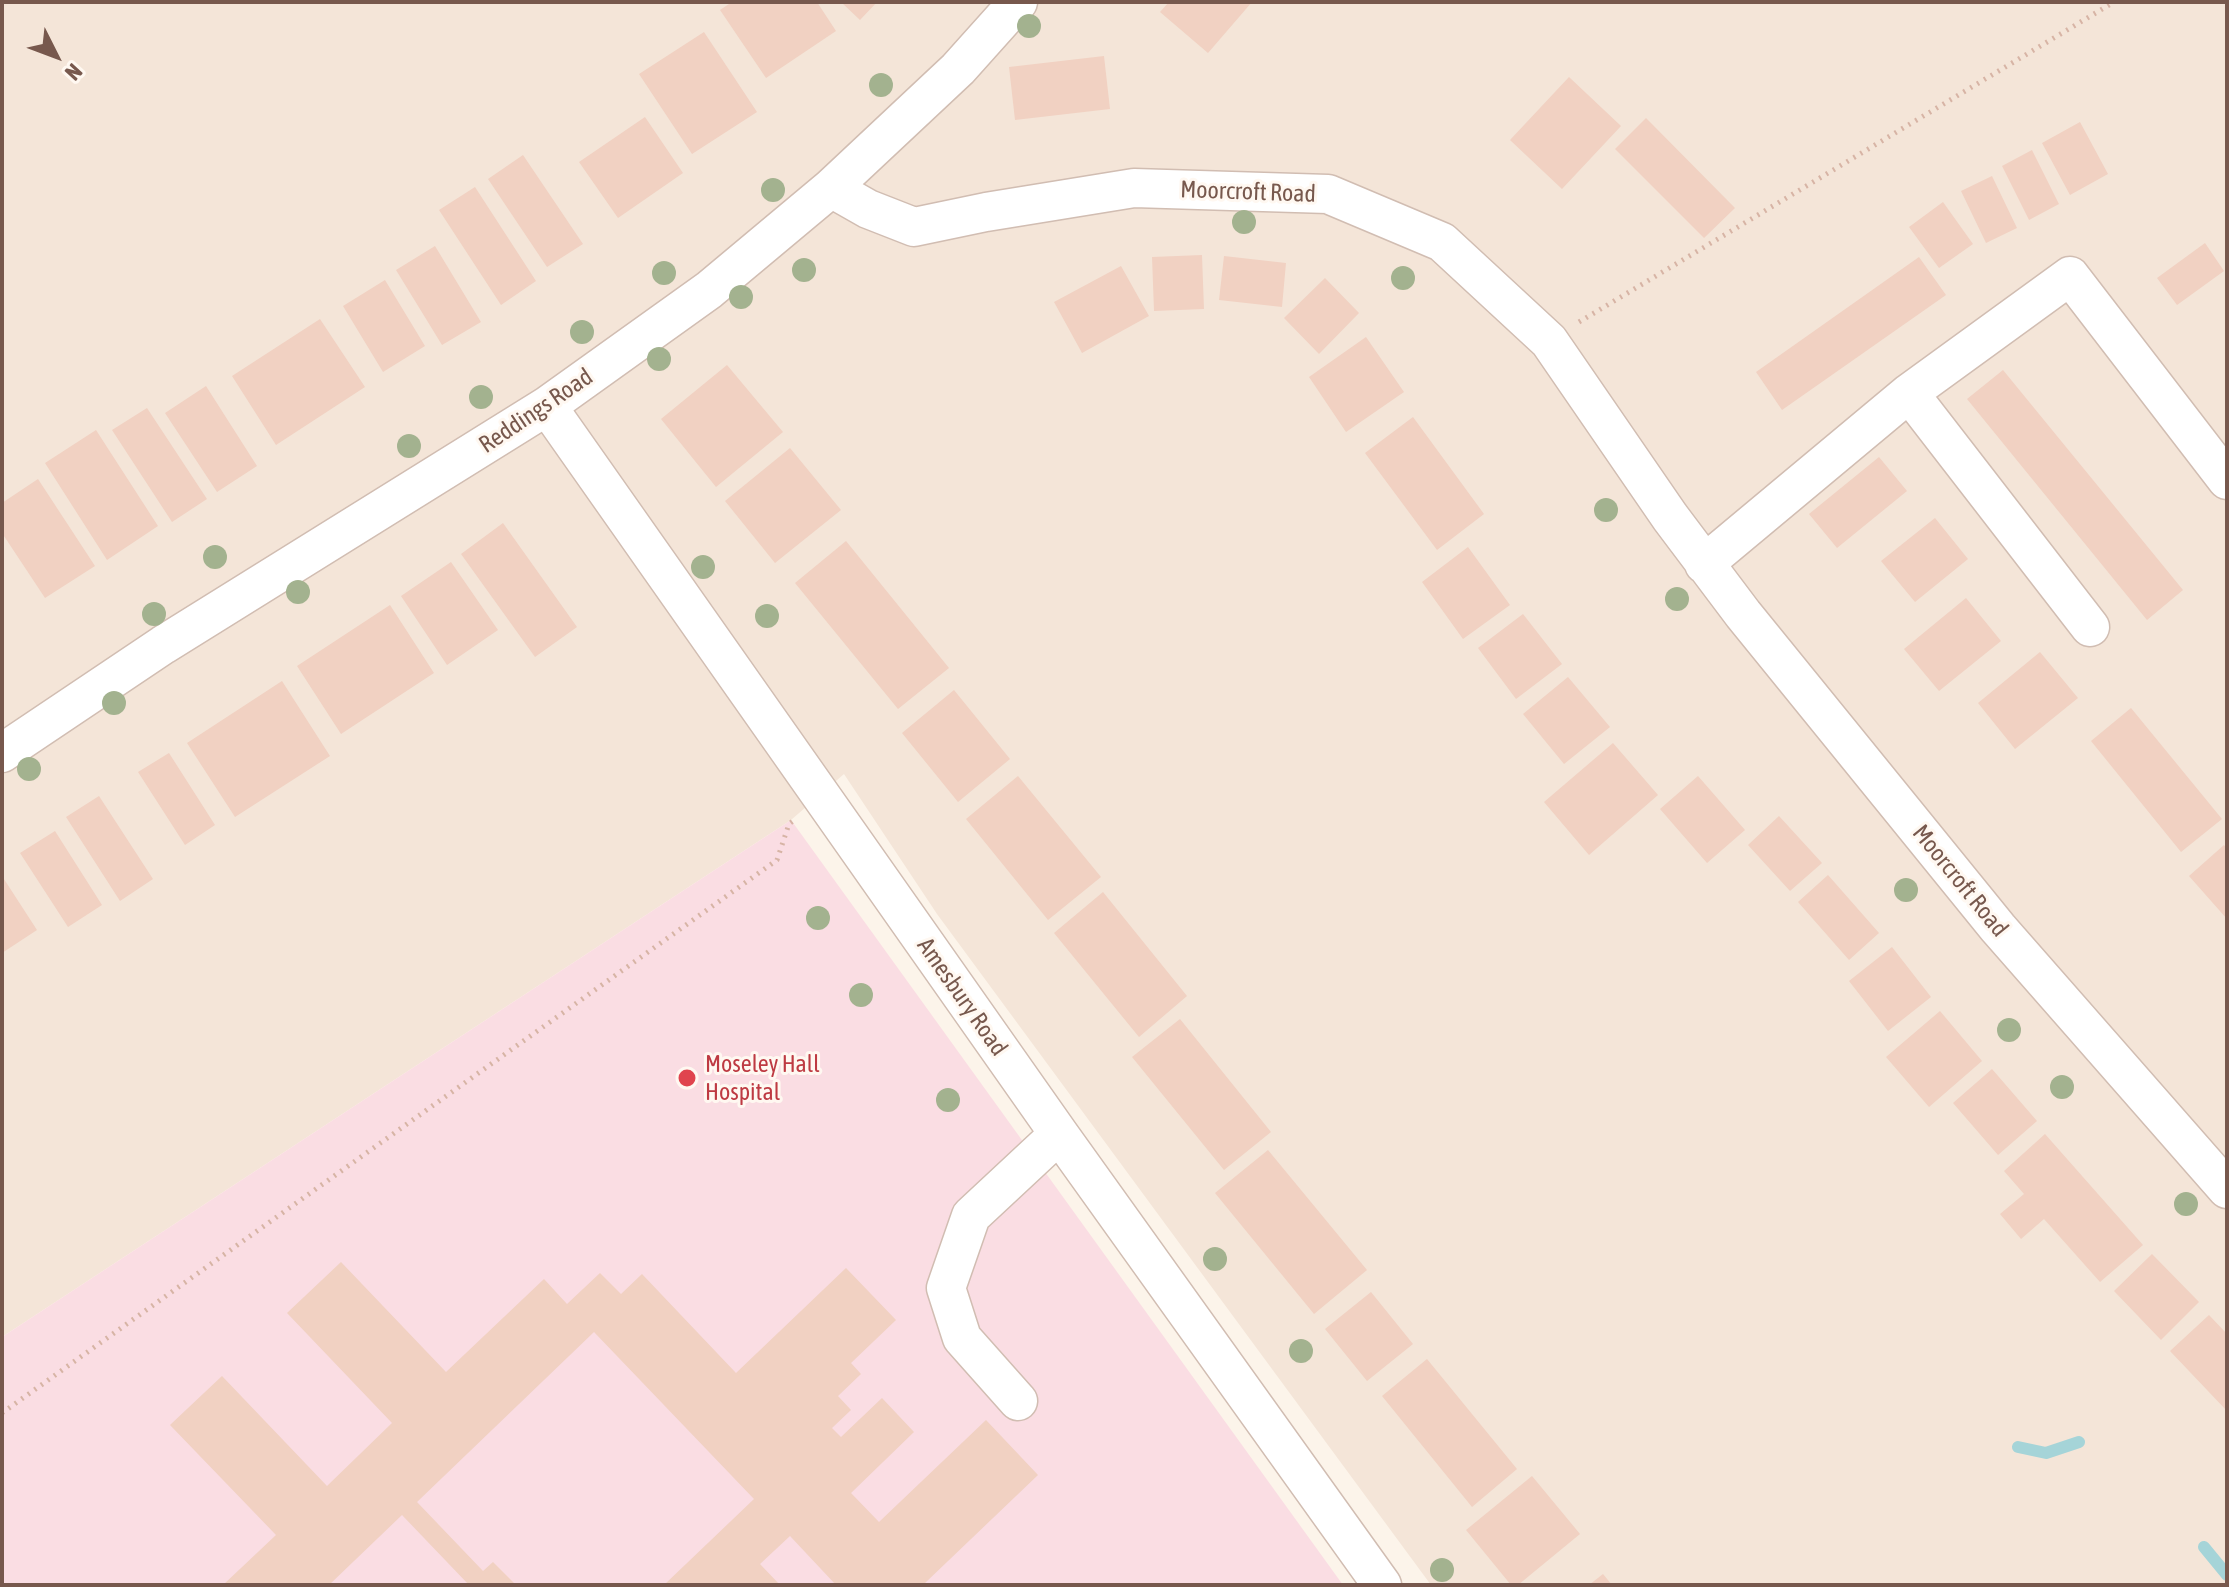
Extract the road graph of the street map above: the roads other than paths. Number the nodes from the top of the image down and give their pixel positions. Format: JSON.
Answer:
{"nodes":[{"id":1,"x":1018,"y":2,"type":"edge"},
{"id":2,"x":831,"y":188,"type":"junction"},
{"id":3,"x":1909,"y":393,"type":"junction"},
{"id":4,"x":547,"y":406,"type":"junction"},
{"id":5,"x":2227,"y":480,"type":"edge"},
{"id":6,"x":1704,"y":564,"type":"junction"},
{"id":7,"x":2090,"y":627,"type":"dead end"},
{"id":8,"x":2,"y":753,"type":"edge"},
{"id":9,"x":1059,"y":1134,"type":"junction"},
{"id":10,"x":2227,"y":1189,"type":"edge"},
{"id":11,"x":1018,"y":1401,"type":"dead end"},
{"id":12,"x":1382,"y":1585,"type":"edge"}],
"edges":[{"from":1,"to":2,"type":"street","name":"Reddings Road"},
{"from":2,"to":4,"type":"street","name":"Reddings Road"},
{"from":2,"to":6,"type":"street","name":"Moorcroft Road"},
{"from":3,"to":5,"type":"street"},
{"from":3,"to":6,"type":"street"},
{"from":3,"to":7,"type":"street"},
{"from":4,"to":8,"type":"street","name":"Reddings Road"},
{"from":4,"to":9,"type":"street","name":"Amesbury Road"},
{"from":6,"to":10,"type":"street","name":"Moorcroft Road"},
{"from":9,"to":11,"type":"street"},
{"from":9,"to":12,"type":"street","name":"Amesbury Road"}]}
